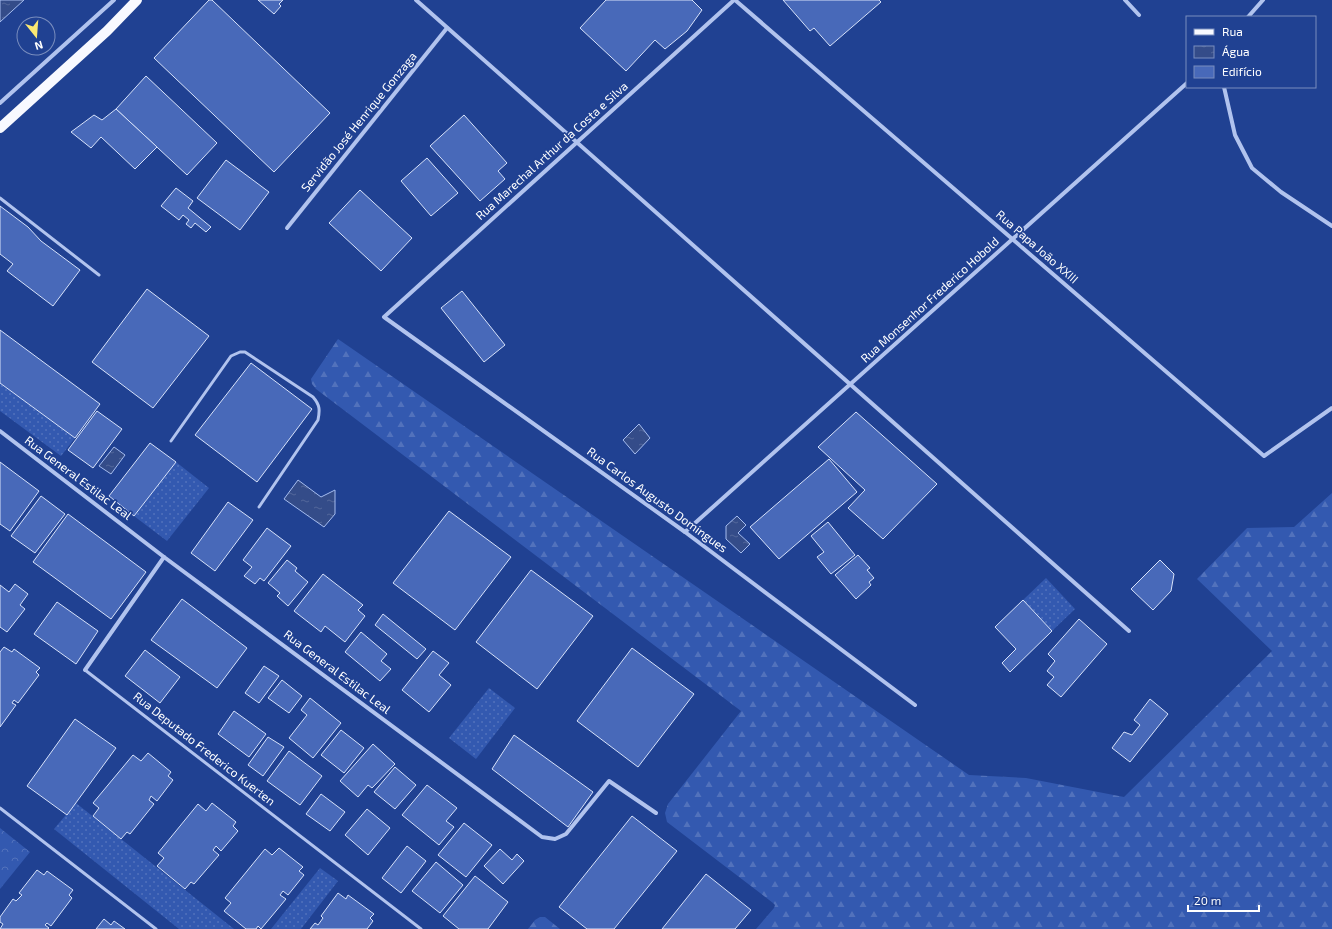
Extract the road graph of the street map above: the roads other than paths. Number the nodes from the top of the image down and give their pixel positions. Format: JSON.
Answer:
{"nodes":[{"id":1,"x":114,"y":0,"type":"edge"},
{"id":2,"x":136,"y":0,"type":"edge"},
{"id":3,"x":416,"y":0,"type":"edge"},
{"id":4,"x":734,"y":0,"type":"edge"},
{"id":5,"x":1125,"y":0,"type":"edge"},
{"id":6,"x":1263,"y":0,"type":"edge"},
{"id":7,"x":1139,"y":15,"type":"dead end"},
{"id":8,"x":1249,"y":16,"type":"edge"},
{"id":9,"x":447,"y":28,"type":"junction"},
{"id":10,"x":1186,"y":84,"type":"edge"},
{"id":11,"x":1224,"y":88,"type":"edge"},
{"id":12,"x":0,"y":103,"type":"edge"},
{"id":13,"x":0,"y":128,"type":"edge"},
{"id":14,"x":576,"y":142,"type":"junction"},
{"id":15,"x":0,"y":198,"type":"edge"},
{"id":16,"x":1332,"y":226,"type":"edge"},
{"id":17,"x":287,"y":228,"type":"dead end"},
{"id":18,"x":1013,"y":240,"type":"junction"},
{"id":19,"x":99,"y":275,"type":"dead end"},
{"id":20,"x":384,"y":316,"type":"joint"},
{"id":21,"x":850,"y":384,"type":"junction"},
{"id":22,"x":1332,"y":408,"type":"edge"},
{"id":23,"x":0,"y":432,"type":"edge"},
{"id":24,"x":171,"y":441,"type":"dead end"},
{"id":25,"x":259,"y":507,"type":"dead end"},
{"id":26,"x":685,"y":532,"type":"junction"},
{"id":27,"x":164,"y":557,"type":"junction"},
{"id":28,"x":1129,"y":631,"type":"dead end"},
{"id":29,"x":84,"y":670,"type":"joint"},
{"id":30,"x":915,"y":705,"type":"dead end"},
{"id":31,"x":0,"y":808,"type":"edge"},
{"id":32,"x":656,"y":814,"type":"dead end"},
{"id":33,"x":156,"y":929,"type":"edge"},
{"id":34,"x":421,"y":929,"type":"edge"}],
"edges":[{"from":1,"to":12,"type":"street"},
{"from":2,"to":13,"type":"main road"},
{"from":3,"to":9,"type":"street"},
{"from":4,"to":14,"type":"street","name":"Rua Marechal Arthur da Costa e Silva"},
{"from":4,"to":18,"type":"street","name":"Rua Papa João XXIII"},
{"from":5,"to":7,"type":"street"},
{"from":6,"to":8,"type":"street"},
{"from":9,"to":14,"type":"street"},
{"from":9,"to":17,"type":"street","name":"Servidão José Henrique Gonzaga"},
{"from":10,"to":18,"type":"street","name":"Rua Monsenhor Frederico Hobold"},
{"from":11,"to":16,"type":"street"},
{"from":14,"to":20,"type":"street","name":"Rua Marechal Arthur da Costa e Silva"},
{"from":14,"to":21,"type":"street"},
{"from":15,"to":19,"type":"lane"},
{"from":18,"to":21,"type":"street","name":"Rua Monsenhor Frederico Hobold"},
{"from":18,"to":22,"type":"street","name":"Rua Papa João XXIII"},
{"from":20,"to":26,"type":"street","name":"Rua Carlos Augusto Domingues"},
{"from":21,"to":26,"type":"street","name":"Rua Monsenhor Frederico Hobold"},
{"from":21,"to":28,"type":"street"},
{"from":23,"to":27,"type":"street","name":"Rua General Estilac Leal"},
{"from":24,"to":25,"type":"lane"},
{"from":26,"to":30,"type":"street","name":"Rua Carlos Augusto Domingues"},
{"from":27,"to":29,"type":"street","name":"Rua Deputado Frederico Kuerten"},
{"from":27,"to":32,"type":"street","name":"Rua General Estilac Leal"},
{"from":29,"to":34,"type":"lane","name":"Rua Deputado Frederico Kuerten"},
{"from":31,"to":33,"type":"lane"}]}
